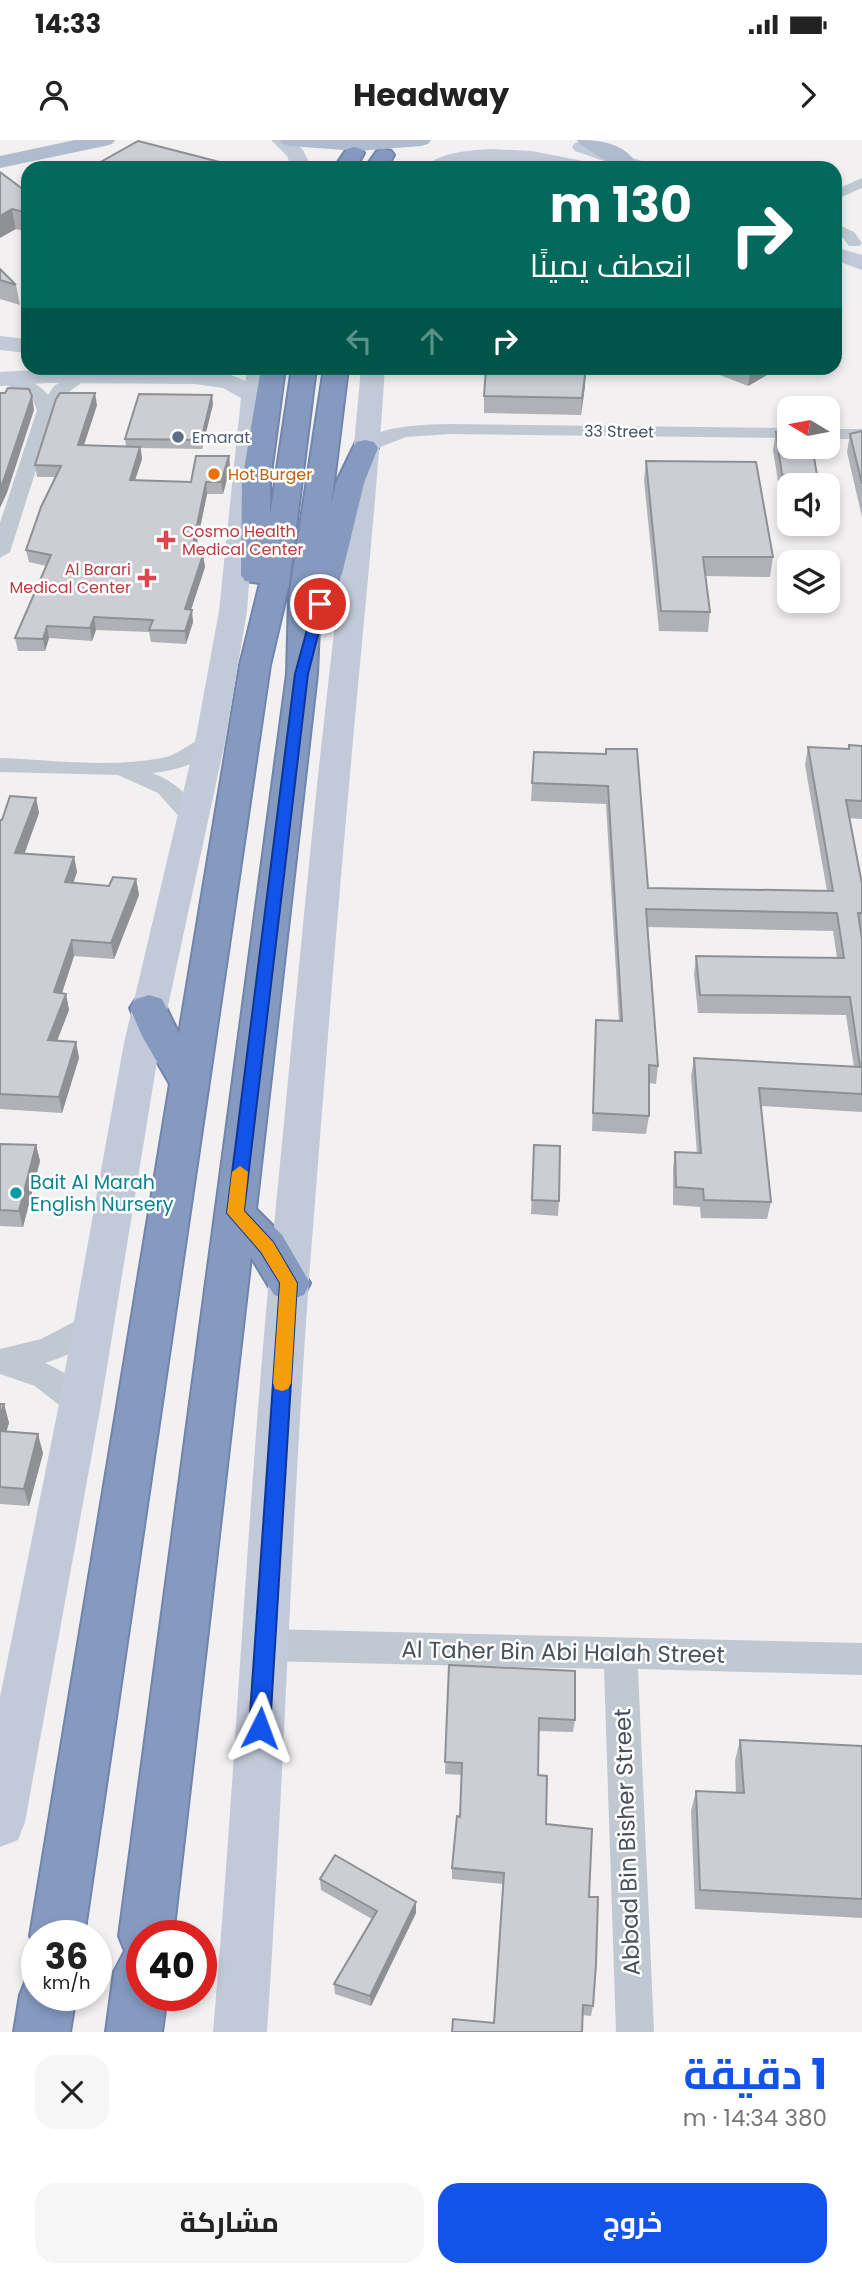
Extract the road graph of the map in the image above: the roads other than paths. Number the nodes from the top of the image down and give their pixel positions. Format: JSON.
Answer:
{"nodes":[{"id":1,"x":45,"y":140,"type":"edge"},
{"id":2,"x":105,"y":140,"type":"edge"},
{"id":3,"x":281,"y":140,"type":"edge"},
{"id":4,"x":289,"y":140,"type":"edge"},
{"id":5,"x":421,"y":140,"type":"edge"},
{"id":6,"x":434,"y":140,"type":"edge"},
{"id":7,"x":518,"y":140,"type":"edge"},
{"id":8,"x":562,"y":140,"type":"edge"},
{"id":9,"x":587,"y":140,"type":"edge"},
{"id":10,"x":0,"y":150,"type":"edge"},
{"id":11,"x":623,"y":160,"type":"joint"},
{"id":12,"x":299,"y":161,"type":"edge"},
{"id":13,"x":419,"y":161,"type":"edge"},
{"id":14,"x":454,"y":161,"type":"edge"},
{"id":15,"x":560,"y":161,"type":"edge"},
{"id":16,"x":575,"y":161,"type":"edge"},
{"id":17,"x":0,"y":162,"type":"edge"},
{"id":18,"x":862,"y":182,"type":"edge"},
{"id":19,"x":842,"y":192,"type":"edge"},
{"id":20,"x":842,"y":232,"type":"edge"},
{"id":21,"x":850,"y":248,"type":"edge"},
{"id":22,"x":0,"y":344,"type":"edge"},
{"id":23,"x":21,"y":346,"type":"edge"},
{"id":24,"x":207,"y":375,"type":"edge"},
{"id":25,"x":252,"y":375,"type":"edge"},
{"id":26,"x":255,"y":375,"type":"edge"},
{"id":27,"x":255,"y":375,"type":"edge"},
{"id":28,"x":303,"y":375,"type":"edge"},
{"id":29,"x":335,"y":375,"type":"edge"},
{"id":30,"x":372,"y":375,"type":"edge"},
{"id":31,"x":82,"y":376,"type":"junction"},
{"id":32,"x":195,"y":377,"type":"junction"},
{"id":33,"x":3,"y":378,"type":"edge"},
{"id":34,"x":369,"y":407,"type":"junction"},
{"id":35,"x":46,"y":410,"type":"junction"},
{"id":36,"x":450,"y":429,"type":"junction"},
{"id":37,"x":777,"y":433,"type":"edge"},
{"id":38,"x":840,"y":434,"type":"edge"},
{"id":39,"x":862,"y":434,"type":"edge"},
{"id":40,"x":365,"y":448,"type":"junction"},
{"id":41,"x":0,"y":552,"type":"edge"},
{"id":42,"x":255,"y":665,"type":"junction"},
{"id":43,"x":302,"y":674,"type":"junction"},
{"id":44,"x":210,"y":742,"type":"junction"},
{"id":45,"x":2,"y":766,"type":"edge"},
{"id":46,"x":109,"y":769,"type":"junction"},
{"id":47,"x":194,"y":818,"type":"junction"},
{"id":48,"x":149,"y":1008,"type":"junction"},
{"id":49,"x":189,"y":1083,"type":"junction"},
{"id":50,"x":235,"y":1213,"type":"junction"},
{"id":51,"x":289,"y":1283,"type":"junction"},
{"id":52,"x":93,"y":1324,"type":"junction"},
{"id":53,"x":0,"y":1361,"type":"edge"},
{"id":54,"x":80,"y":1404,"type":"junction"},
{"id":55,"x":264,"y":1646,"type":"junction"},
{"id":56,"x":620,"y":1653,"type":"junction"},
{"id":57,"x":862,"y":1659,"type":"edge"},
{"id":58,"x":7,"y":1755,"type":"edge"},
{"id":59,"x":0,"y":1822,"type":"edge"},
{"id":60,"x":59,"y":1920,"type":"edge"},
{"id":61,"x":148,"y":1920,"type":"edge"},
{"id":62,"x":46,"y":2011,"type":"edge"},
{"id":63,"x":137,"y":2011,"type":"edge"},
{"id":64,"x":43,"y":2032,"type":"edge"},
{"id":65,"x":134,"y":2032,"type":"edge"},
{"id":66,"x":240,"y":2032,"type":"edge"},
{"id":67,"x":635,"y":2032,"type":"edge"}],
"edges":[{"from":1,"to":10,"type":"main road"},
{"from":2,"to":17,"type":"main road"},
{"from":3,"to":12,"type":"street"},
{"from":4,"to":5,"type":"main road"},
{"from":6,"to":13,"type":"street"},
{"from":7,"to":16,"type":"street"},
{"from":8,"to":11,"type":"street"},
{"from":9,"to":11,"type":"main road"},
{"from":14,"to":15,"type":"street"},
{"from":18,"to":19,"type":"street"},
{"from":20,"to":21,"type":"street"},
{"from":22,"to":23,"type":"street"},
{"from":24,"to":32,"type":"street"},
{"from":25,"to":32,"type":"street"},
{"from":26,"to":42,"type":"highway"},
{"from":27,"to":44,"type":"street"},
{"from":28,"to":42,"type":"highway"},
{"from":29,"to":43,"type":"highway"},
{"from":30,"to":34,"type":"street"},
{"from":31,"to":32,"type":"street"},
{"from":31,"to":33,"type":"street"},
{"from":31,"to":35,"type":"street"},
{"from":33,"to":35,"type":"street"},
{"from":34,"to":36,"type":"street","name":"33 Street"},
{"from":34,"to":40,"type":"street"},
{"from":35,"to":41,"type":"street"},
{"from":36,"to":37,"type":"street","name":"33 Street"},
{"from":36,"to":40,"type":"street","name":"33 Street"},
{"from":38,"to":39,"type":"street"},
{"from":40,"to":43,"type":"highway"},
{"from":40,"to":51,"type":"street"},
{"from":42,"to":49,"type":"highway"},
{"from":43,"to":50,"type":"highway"},
{"from":44,"to":46,"type":"street"},
{"from":44,"to":47,"type":"street"},
{"from":45,"to":46,"type":"street"},
{"from":46,"to":47,"type":"street"},
{"from":47,"to":48,"type":"street"},
{"from":48,"to":49,"type":"highway"},
{"from":48,"to":52,"type":"street"},
{"from":49,"to":60,"type":"highway"},
{"from":50,"to":51,"type":"highway"},
{"from":50,"to":61,"type":"highway"},
{"from":51,"to":55,"type":"street"},
{"from":52,"to":53,"type":"street"},
{"from":52,"to":54,"type":"street"},
{"from":53,"to":54,"type":"street"},
{"from":54,"to":58,"type":"street"},
{"from":55,"to":56,"type":"street","name":"Al Taher Bin Abi Halah Street"},
{"from":55,"to":66,"type":"street"},
{"from":56,"to":57,"type":"street","name":"Al Taher Bin Abi Halah Street"},
{"from":56,"to":67,"type":"street","name":"Abbad Bin Bisher Street"},
{"from":58,"to":59,"type":"street"},
{"from":62,"to":64,"type":"highway"},
{"from":63,"to":65,"type":"highway"}]}
